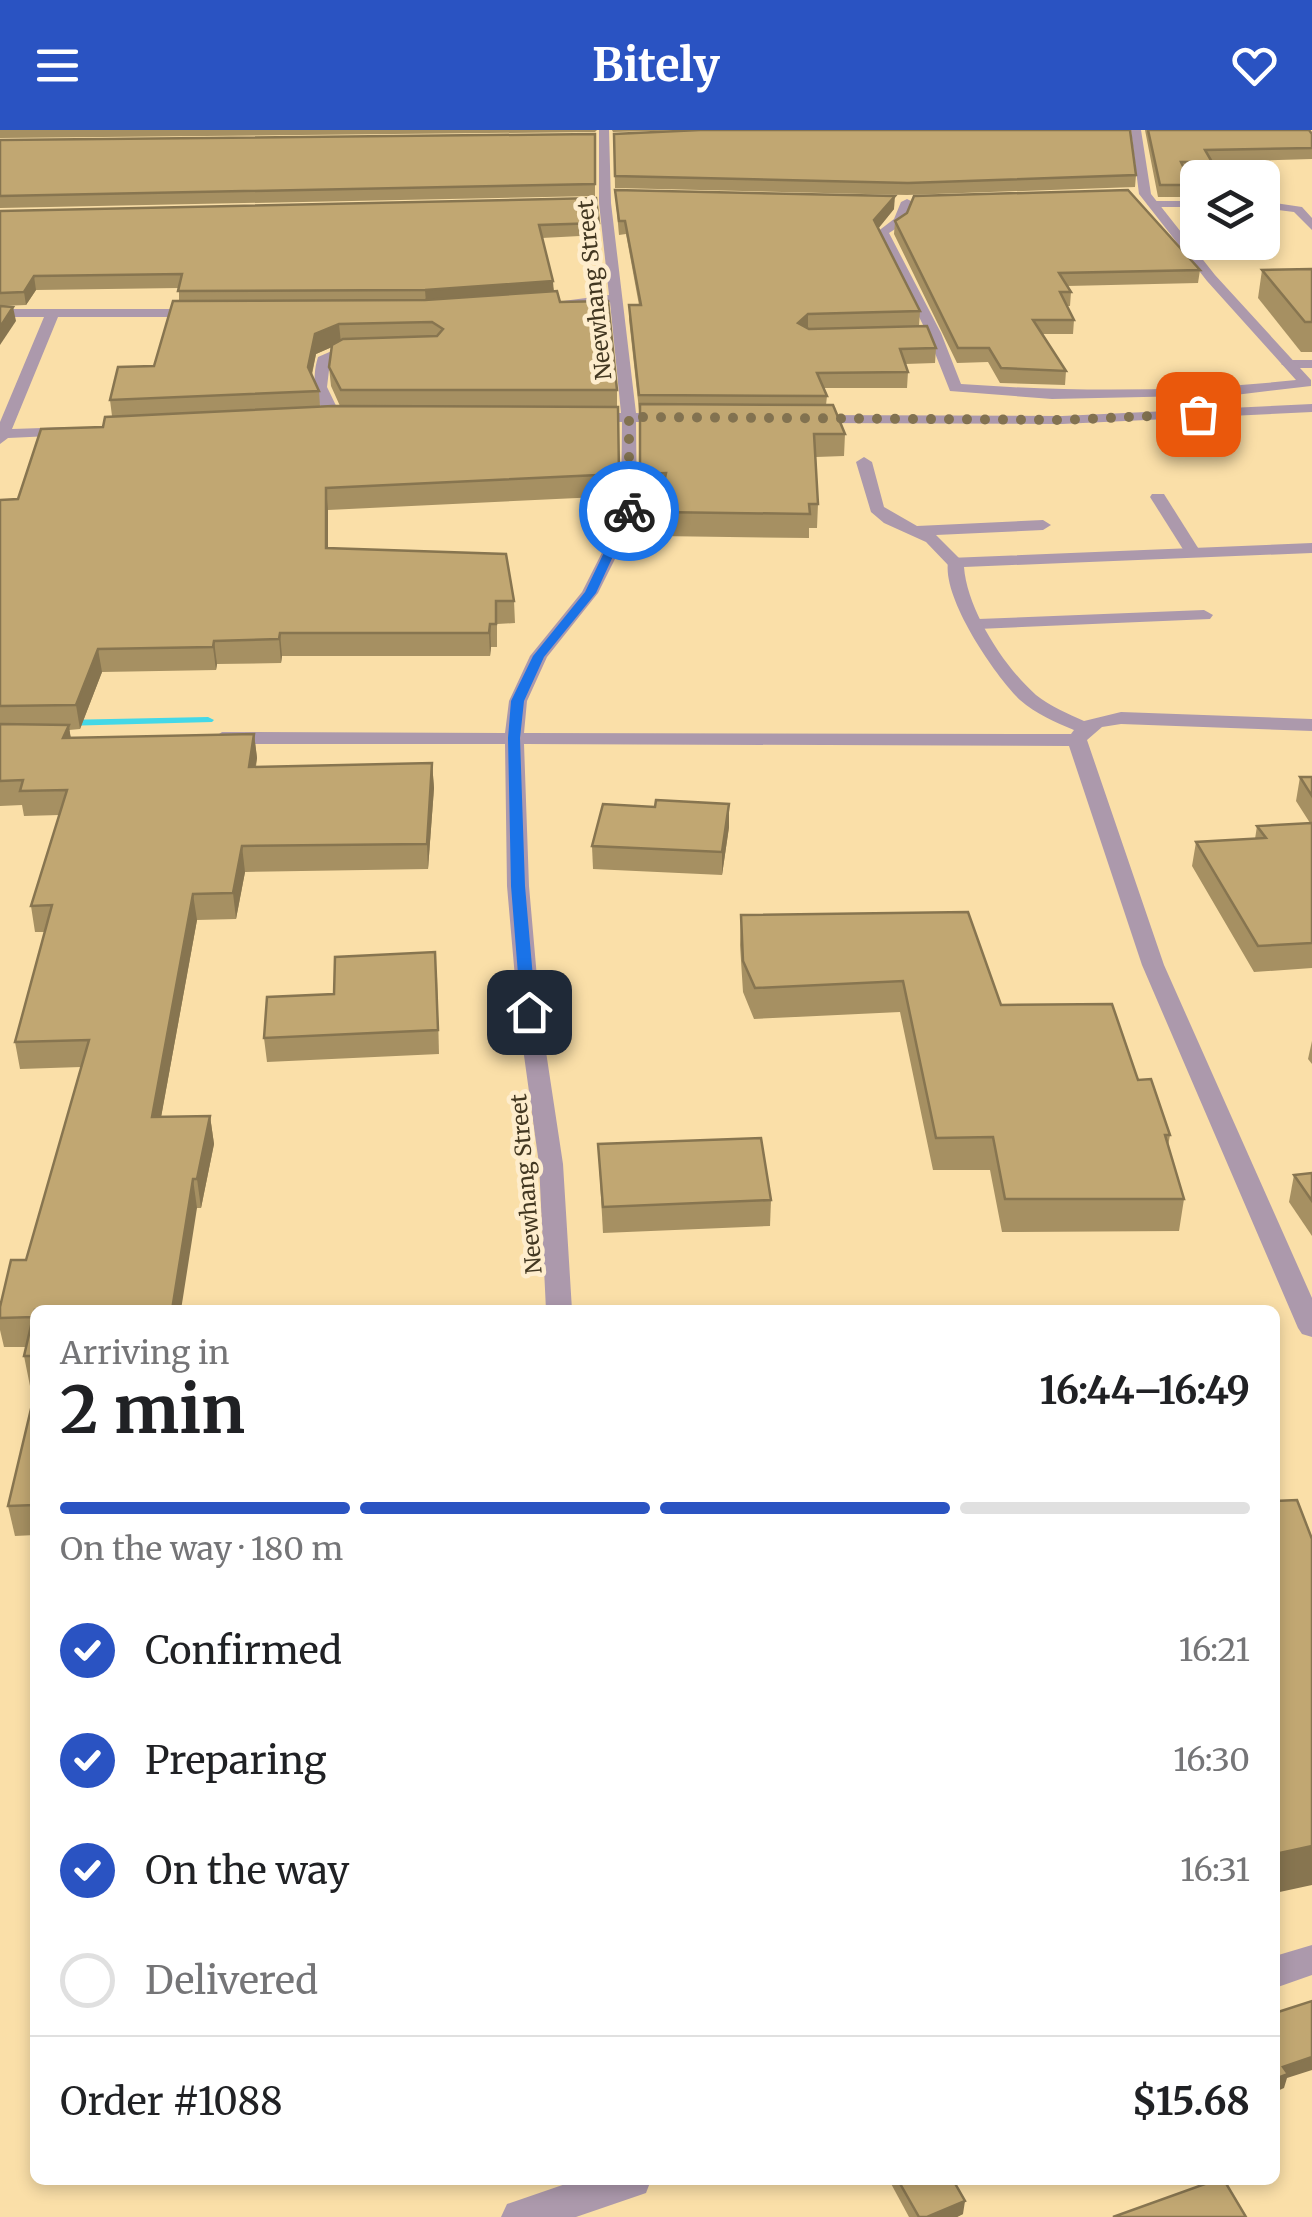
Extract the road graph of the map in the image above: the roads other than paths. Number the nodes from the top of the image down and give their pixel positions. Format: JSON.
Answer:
{"nodes":[{"id":1,"x":1136,"y":130,"type":"edge"},
{"id":2,"x":605,"y":136,"type":"edge"},
{"id":3,"x":1126,"y":194,"type":"edge"},
{"id":4,"x":1149,"y":199,"type":"junction"},
{"id":5,"x":927,"y":201,"type":"edge"},
{"id":6,"x":890,"y":202,"type":"edge"},
{"id":7,"x":907,"y":202,"type":"junction"},
{"id":8,"x":1180,"y":202,"type":"edge"},
{"id":9,"x":1280,"y":207,"type":"edge"},
{"id":10,"x":1312,"y":226,"type":"edge"},
{"id":11,"x":616,"y":298,"type":"junction"},
{"id":12,"x":539,"y":305,"type":"edge"},
{"id":13,"x":0,"y":312,"type":"edge"},
{"id":14,"x":53,"y":312,"type":"junction"},
{"id":15,"x":215,"y":313,"type":"edge"},
{"id":16,"x":934,"y":333,"type":"junction"},
{"id":17,"x":916,"y":334,"type":"edge"},
{"id":18,"x":378,"y":350,"type":"edge"},
{"id":19,"x":1288,"y":364,"type":"junction"},
{"id":20,"x":1312,"y":364,"type":"edge"},
{"id":21,"x":1312,"y":408,"type":"edge"},
{"id":22,"x":629,"y":417,"type":"junction"},
{"id":23,"x":335,"y":418,"type":"junction"},
{"id":24,"x":354,"y":418,"type":"edge"},
{"id":25,"x":570,"y":418,"type":"edge"},
{"id":26,"x":683,"y":418,"type":"edge"},
{"id":27,"x":315,"y":419,"type":"edge"},
{"id":28,"x":790,"y":419,"type":"edge"},
{"id":29,"x":82,"y":430,"type":"edge"},
{"id":30,"x":2,"y":437,"type":"edge"},
{"id":31,"x":864,"y":462,"type":"dead end"},
{"id":32,"x":1158,"y":497,"type":"dead end"},
{"id":33,"x":1043,"y":525,"type":"dead end"},
{"id":34,"x":918,"y":530,"type":"junction"},
{"id":35,"x":1312,"y":548,"type":"edge"},
{"id":36,"x":1192,"y":551,"type":"junction"},
{"id":37,"x":956,"y":562,"type":"junction"},
{"id":38,"x":1204,"y":615,"type":"dead end"},
{"id":39,"x":978,"y":624,"type":"junction"},
{"id":40,"x":1312,"y":724,"type":"edge"},
{"id":41,"x":1080,"y":734,"type":"junction"},
{"id":42,"x":195,"y":738,"type":"edge"},
{"id":43,"x":514,"y":738,"type":"junction"},
{"id":44,"x":559,"y":1305,"type":"edge"},
{"id":45,"x":1312,"y":1328,"type":"edge"},
{"id":46,"x":1312,"y":1960,"type":"edge"},
{"id":47,"x":1280,"y":1970,"type":"edge"},
{"id":48,"x":617,"y":2185,"type":"edge"},
{"id":49,"x":521,"y":2217,"type":"edge"}],
"edges":[{"from":1,"to":4,"type":"street"},
{"from":2,"to":11,"type":"street","name":"Neewhang Street"},
{"from":3,"to":4,"type":"street"},
{"from":4,"to":8,"type":"street"},
{"from":4,"to":19,"type":"street"},
{"from":5,"to":7,"type":"street"},
{"from":6,"to":7,"type":"street"},
{"from":7,"to":16,"type":"street"},
{"from":9,"to":10,"type":"street"},
{"from":11,"to":12,"type":"street"},
{"from":11,"to":22,"type":"street","name":"Neewhang Street"},
{"from":13,"to":14,"type":"street"},
{"from":14,"to":15,"type":"street"},
{"from":14,"to":30,"type":"street"},
{"from":16,"to":17,"type":"street"},
{"from":16,"to":19,"type":"street"},
{"from":18,"to":23,"type":"street"},
{"from":19,"to":20,"type":"street"},
{"from":21,"to":28,"type":"street"},
{"from":22,"to":25,"type":"street"},
{"from":22,"to":26,"type":"street"},
{"from":22,"to":43,"type":"street","name":"Neewhang Street"},
{"from":23,"to":24,"type":"street"},
{"from":23,"to":27,"type":"street"},
{"from":29,"to":30,"type":"street"},
{"from":31,"to":34,"type":"street"},
{"from":32,"to":36,"type":"street"},
{"from":33,"to":34,"type":"street"},
{"from":34,"to":37,"type":"street"},
{"from":35,"to":36,"type":"street"},
{"from":36,"to":37,"type":"street"},
{"from":37,"to":39,"type":"street"},
{"from":38,"to":39,"type":"street"},
{"from":39,"to":41,"type":"street"},
{"from":40,"to":41,"type":"street"},
{"from":41,"to":43,"type":"street"},
{"from":41,"to":45,"type":"street"},
{"from":42,"to":43,"type":"street"},
{"from":43,"to":44,"type":"street","name":"Neewhang Street"},
{"from":46,"to":47,"type":"street"},
{"from":48,"to":49,"type":"street"}]}
